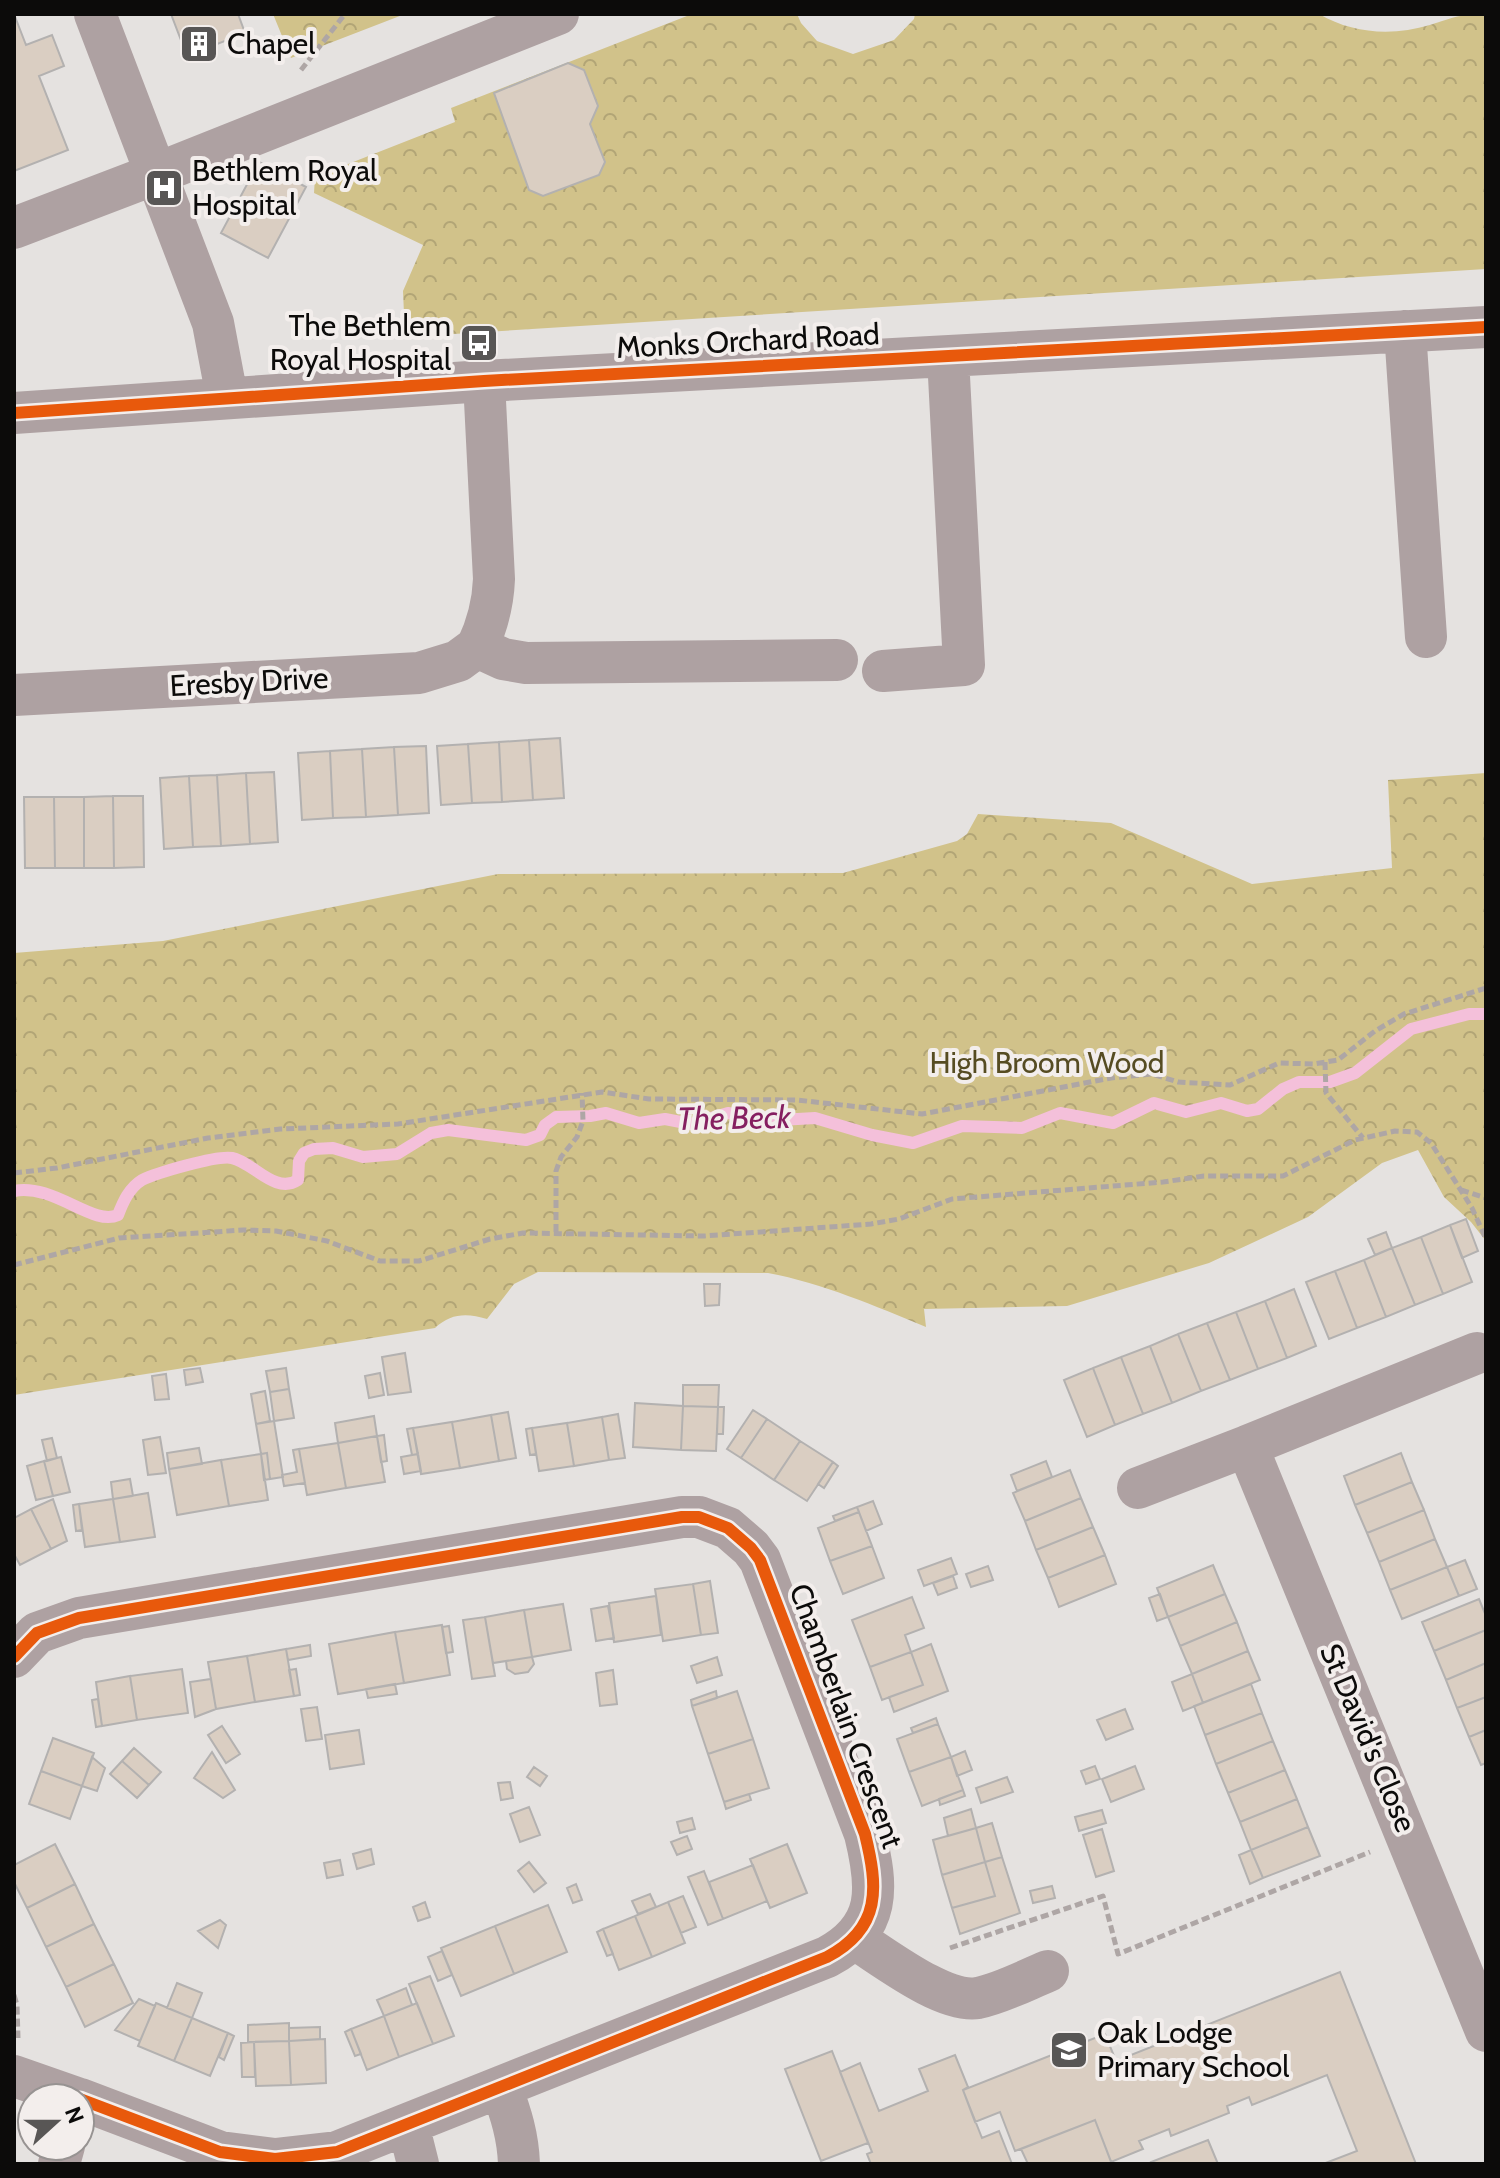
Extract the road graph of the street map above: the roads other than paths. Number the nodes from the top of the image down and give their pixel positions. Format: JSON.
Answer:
{"nodes":[{"id":1,"x":95,"y":14,"type":"edge"},
{"id":2,"x":558,"y":14,"type":"edge"},
{"id":3,"x":158,"y":173,"type":"junction"},
{"id":4,"x":14,"y":228,"type":"edge"},
{"id":5,"x":1486,"y":327,"type":"edge"},
{"id":6,"x":1405,"y":331,"type":"junction"},
{"id":7,"x":948,"y":357,"type":"junction"},
{"id":8,"x":484,"y":381,"type":"junction"},
{"id":9,"x":227,"y":397,"type":"junction"},
{"id":10,"x":14,"y":413,"type":"edge"},
{"id":11,"x":1426,"y":637,"type":"dead end"},
{"id":12,"x":477,"y":647,"type":"junction"},
{"id":13,"x":837,"y":660,"type":"dead end"},
{"id":14,"x":883,"y":671,"type":"dead end"},
{"id":15,"x":14,"y":695,"type":"edge"},
{"id":16,"x":1477,"y":1353,"type":"dead end"},
{"id":17,"x":1247,"y":1446,"type":"junction"},
{"id":18,"x":1138,"y":1488,"type":"dead end"},
{"id":19,"x":14,"y":1657,"type":"edge"},
{"id":20,"x":855,"y":1939,"type":"junction"},
{"id":21,"x":1048,"y":1971,"type":"dead end"},
{"id":22,"x":1486,"y":2031,"type":"edge"},
{"id":23,"x":501,"y":2087,"type":"junction"},
{"id":24,"x":96,"y":2106,"type":"edge"},
{"id":25,"x":408,"y":2124,"type":"junction"},
{"id":26,"x":418,"y":2164,"type":"edge"},
{"id":27,"x":519,"y":2164,"type":"edge"}],
"edges":[{"from":1,"to":3,"type":"street"},
{"from":2,"to":3,"type":"street"},
{"from":3,"to":4,"type":"street"},
{"from":3,"to":9,"type":"street"},
{"from":5,"to":6,"type":"street","name":"Monks Orchard Road"},
{"from":6,"to":7,"type":"street","name":"Monks Orchard Road"},
{"from":6,"to":11,"type":"street"},
{"from":7,"to":8,"type":"street","name":"Monks Orchard Road"},
{"from":7,"to":14,"type":"street"},
{"from":8,"to":9,"type":"street","name":"Monks Orchard Road"},
{"from":8,"to":12,"type":"street"},
{"from":9,"to":10,"type":"street","name":"Monks Orchard Road"},
{"from":12,"to":13,"type":"street"},
{"from":12,"to":15,"type":"street","name":"Eresby Drive"},
{"from":16,"to":17,"type":"street"},
{"from":17,"to":18,"type":"street"},
{"from":17,"to":22,"type":"street","name":"St David's Close"},
{"from":19,"to":20,"type":"street","name":"Chamberlain Crescent"},
{"from":20,"to":21,"type":"street"},
{"from":20,"to":23,"type":"street"},
{"from":23,"to":25,"type":"street"},
{"from":23,"to":27,"type":"street"},
{"from":24,"to":25,"type":"street"},
{"from":25,"to":26,"type":"street"}]}
